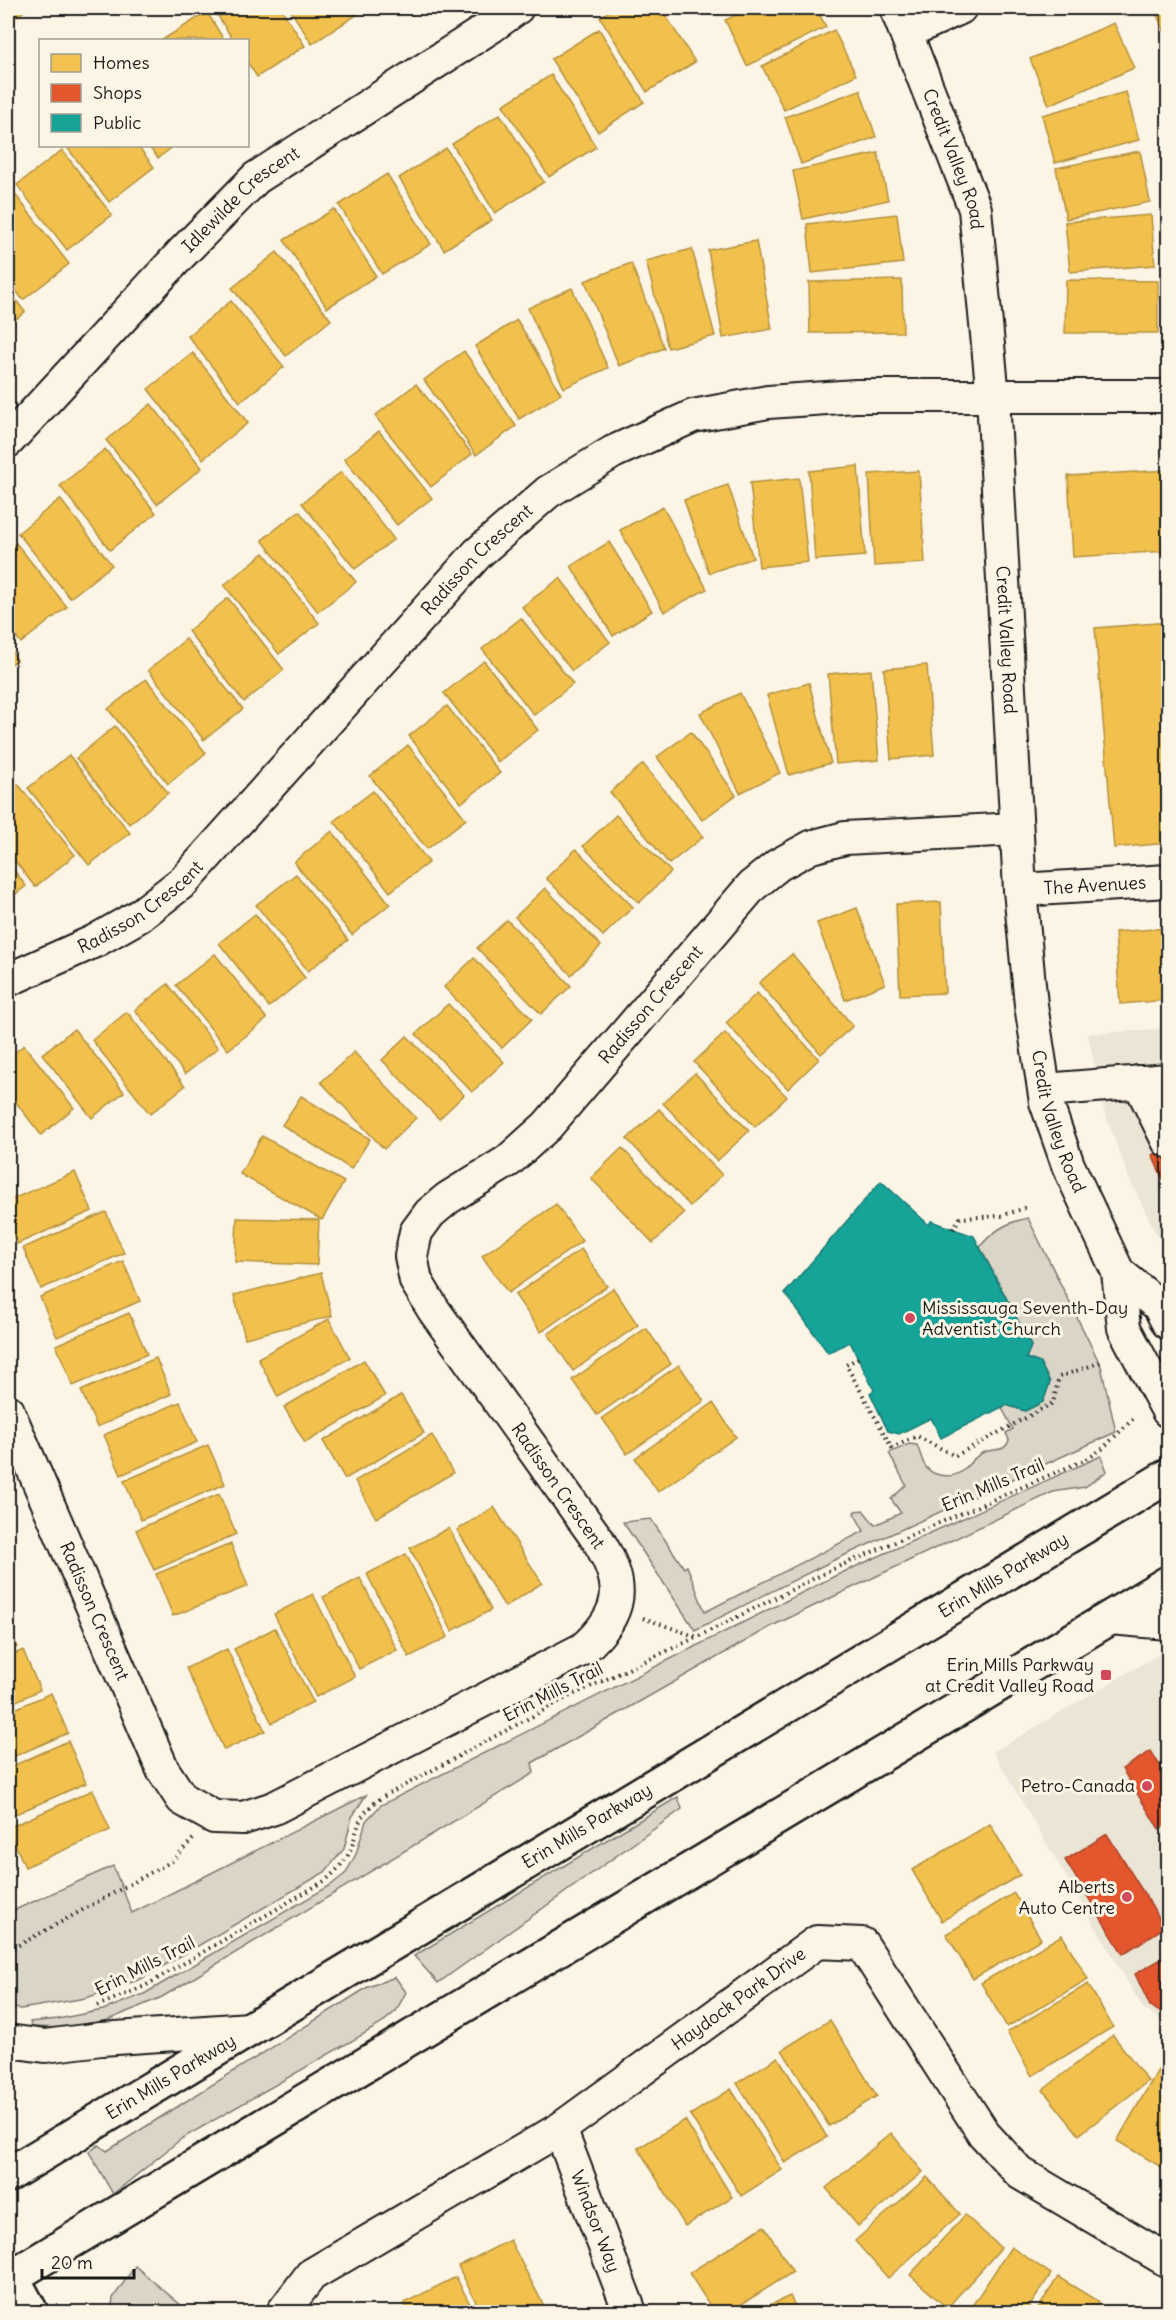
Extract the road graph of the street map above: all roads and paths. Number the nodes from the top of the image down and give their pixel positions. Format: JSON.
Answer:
{"nodes":[{"id":1,"x":517,"y":8,"type":"edge"},
{"id":2,"x":960,"y":8,"type":"edge"},
{"id":3,"x":901,"y":20,"type":"edge"},
{"id":4,"x":1168,"y":396,"type":"edge"},
{"id":5,"x":993,"y":397,"type":"junction"},
{"id":6,"x":8,"y":441,"type":"edge"},
{"id":7,"x":1016,"y":829,"type":"junction"},
{"id":8,"x":1168,"y":881,"type":"edge"},
{"id":9,"x":1020,"y":890,"type":"junction"},
{"id":10,"x":8,"y":980,"type":"edge"},
{"id":11,"x":1154,"y":1081,"type":"edge"},
{"id":12,"x":1045,"y":1090,"type":"junction"},
{"id":13,"x":1168,"y":1141,"type":"edge"},
{"id":14,"x":1028,"y":1207,"type":"dead end"},
{"id":15,"x":953,"y":1229,"type":"dead end"},
{"id":16,"x":1118,"y":1272,"type":"junction"},
{"id":17,"x":1168,"y":1323,"type":"edge"},
{"id":18,"x":858,"y":1358,"type":"dead end"},
{"id":19,"x":1104,"y":1361,"type":"dead end"},
{"id":20,"x":8,"y":1411,"type":"edge"},
{"id":21,"x":1168,"y":1411,"type":"edge"},
{"id":22,"x":1137,"y":1415,"type":"dead end"},
{"id":23,"x":1168,"y":1476,"type":"edge"},
{"id":24,"x":1168,"y":1582,"type":"edge"},
{"id":25,"x":1110,"y":1618,"type":"junction"},
{"id":26,"x":1168,"y":1623,"type":"edge"},
{"id":27,"x":214,"y":1817,"type":"junction"},
{"id":28,"x":8,"y":1951,"type":"edge"},
{"id":29,"x":88,"y":2010,"type":"dead end"},
{"id":30,"x":250,"y":2029,"type":"junction"},
{"id":31,"x":8,"y":2042,"type":"edge"},
{"id":32,"x":560,"y":2129,"type":"junction"},
{"id":33,"x":8,"y":2175,"type":"edge"},
{"id":34,"x":1168,"y":2261,"type":"edge"},
{"id":35,"x":9,"y":2274,"type":"edge"},
{"id":36,"x":31,"y":2313,"type":"edge"},
{"id":37,"x":283,"y":2313,"type":"edge"},
{"id":38,"x":630,"y":2313,"type":"edge"}],
"edges":[{"from":1,"to":6,"type":"street","name":"Idlewilde Crescent"},
{"from":2,"to":3,"type":"street"},
{"from":3,"to":5,"type":"street","name":"Credit Valley Road"},
{"from":4,"to":5,"type":"street","name":"Radisson Crescent"},
{"from":5,"to":7,"type":"street","name":"Credit Valley Road"},
{"from":5,"to":10,"type":"street","name":"Radisson Crescent"},
{"from":7,"to":9,"type":"street","name":"Credit Valley Road"},
{"from":7,"to":27,"type":"street","name":"Radisson Crescent"},
{"from":8,"to":9,"type":"street","name":"The Avenues"},
{"from":9,"to":12,"type":"street","name":"Credit Valley Road"},
{"from":11,"to":12,"type":"street"},
{"from":11,"to":13,"type":"street"},
{"from":12,"to":16,"type":"street","name":"Credit Valley Road"},
{"from":14,"to":15,"type":"path"},
{"from":16,"to":17,"type":"street","name":"Credit Valley Road"},
{"from":16,"to":21,"type":"street","name":"Credit Valley Road"},
{"from":18,"to":19,"type":"path"},
{"from":20,"to":27,"type":"street","name":"Radisson Crescent"},
{"from":22,"to":29,"type":"path","name":"Erin Mills Trail"},
{"from":23,"to":30,"type":"main road","name":"Erin Mills Parkway"},
{"from":24,"to":25,"type":"main road"},
{"from":25,"to":26,"type":"street"},
{"from":25,"to":35,"type":"main road"},
{"from":27,"to":28,"type":"path"},
{"from":30,"to":31,"type":"street"},
{"from":30,"to":33,"type":"main road","name":"Erin Mills Parkway"},
{"from":32,"to":34,"type":"street","name":"Haydock Park Drive"},
{"from":32,"to":37,"type":"street","name":"Haydock Park Drive"},
{"from":32,"to":38,"type":"street","name":"Windsor Way"},
{"from":35,"to":36,"type":"main road"}]}
